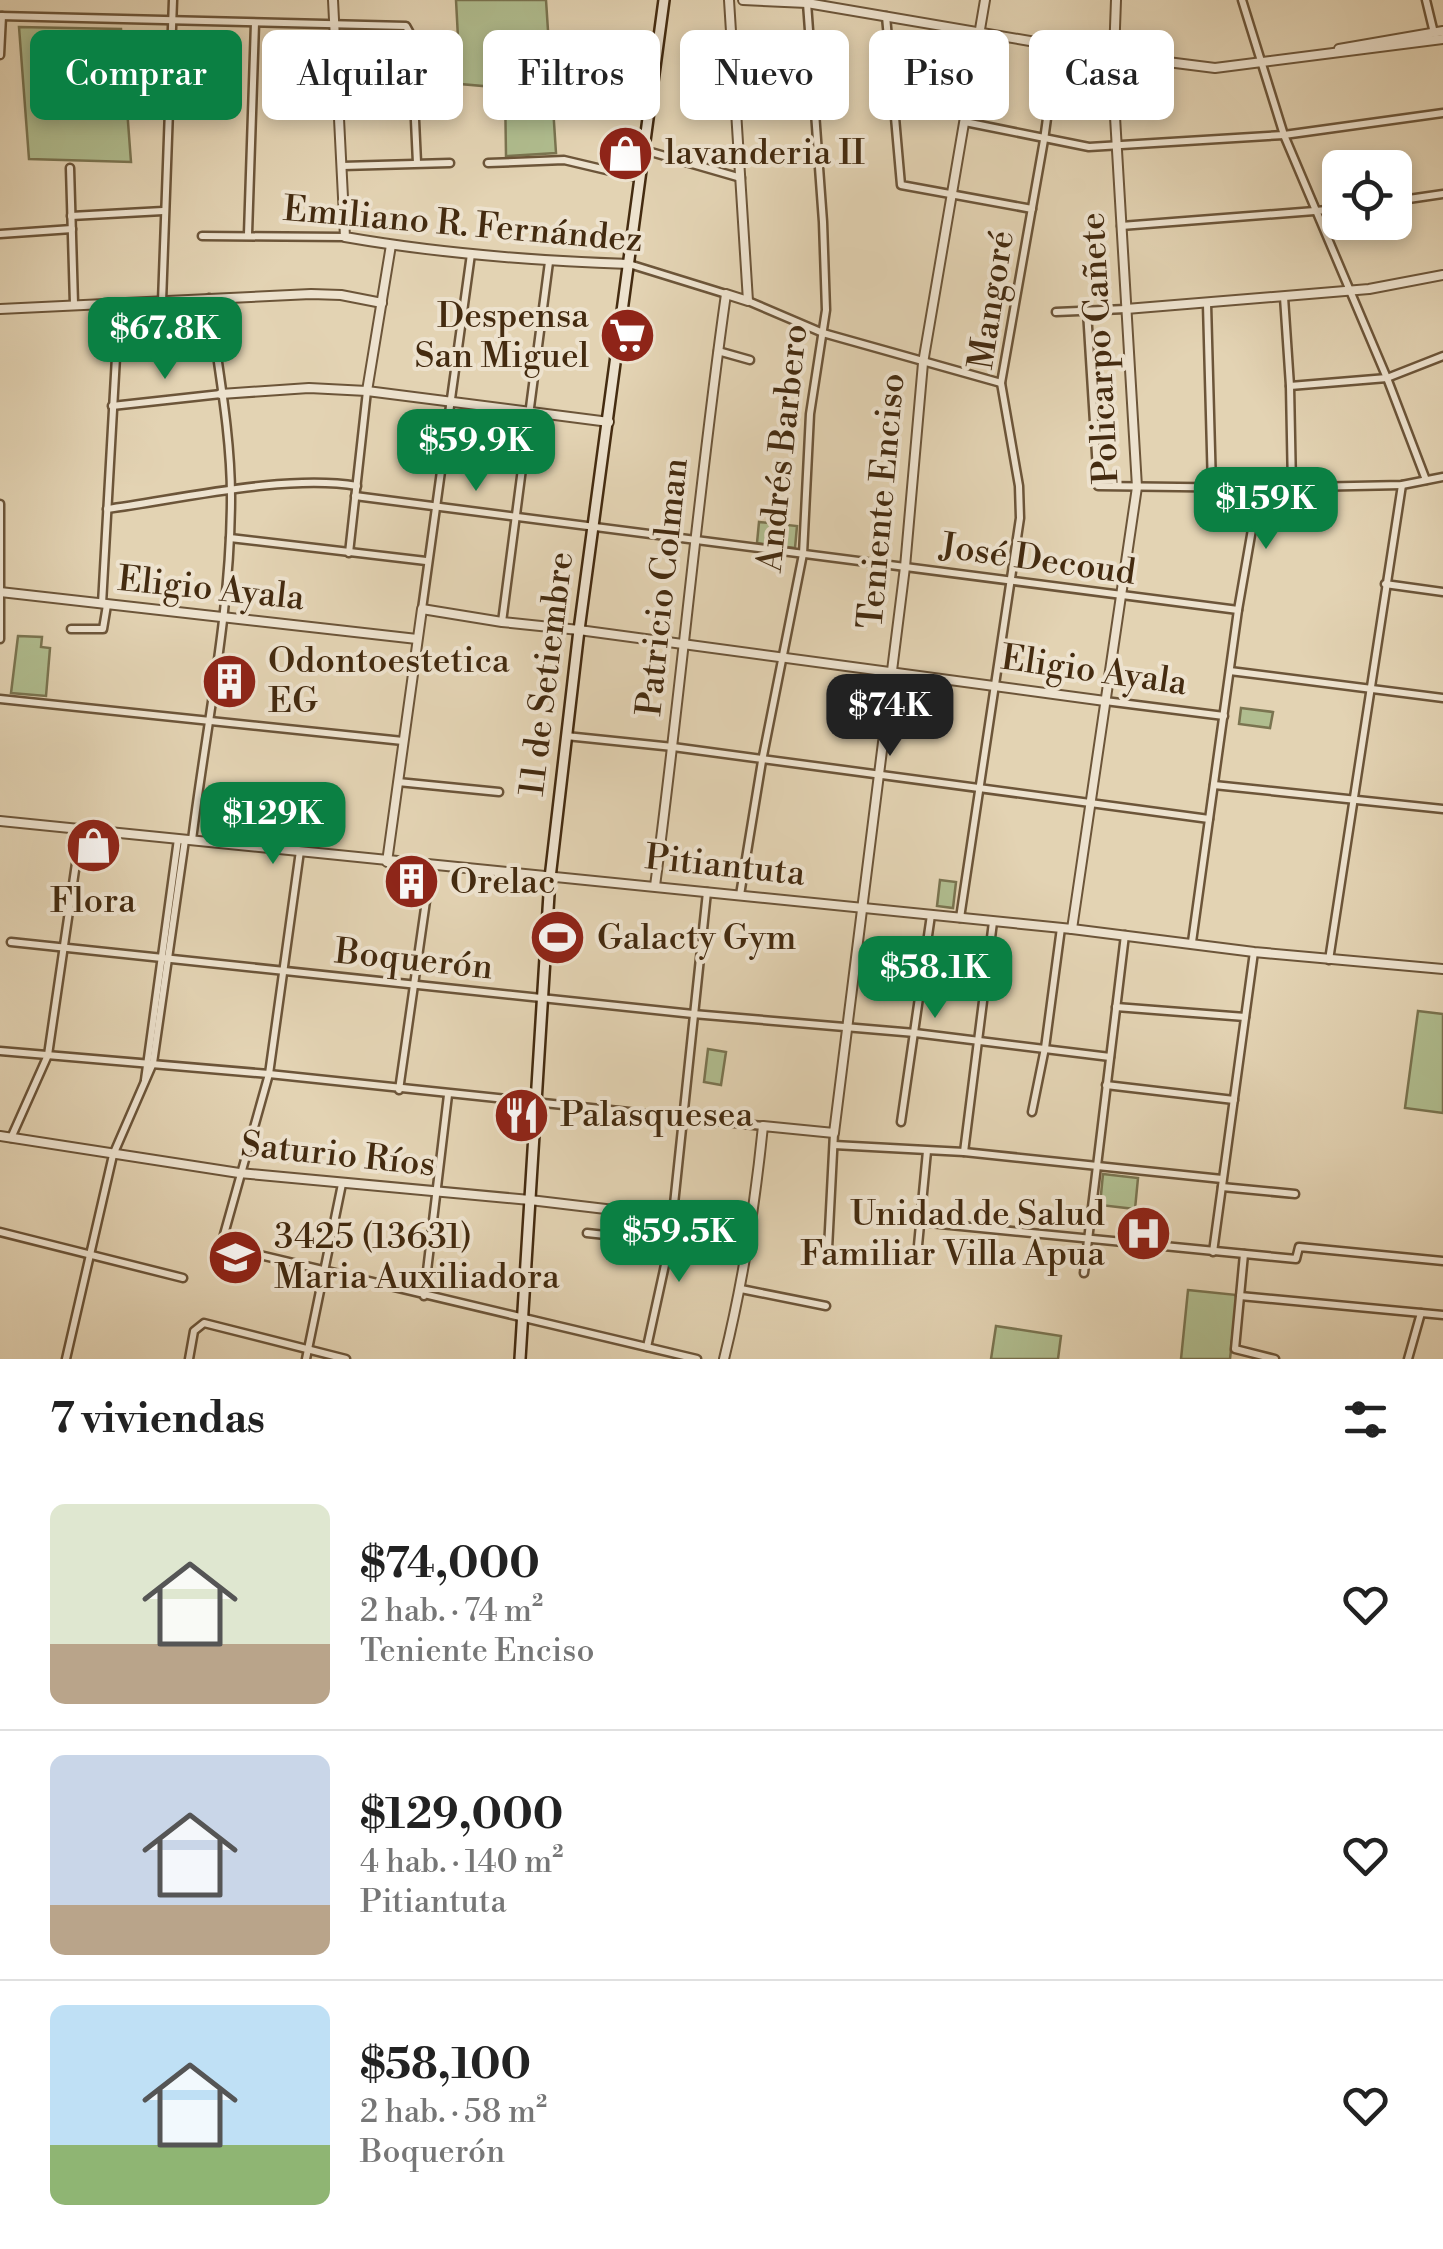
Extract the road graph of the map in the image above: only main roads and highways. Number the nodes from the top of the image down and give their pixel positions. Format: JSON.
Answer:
{"nodes":[{"id":1,"x":664,"y":0,"type":"edge"},
{"id":2,"x":520,"y":1359,"type":"edge"}],
"edges":[{"from":1,"to":2,"type":"main road","name":"11 de Setiembre"}]}
